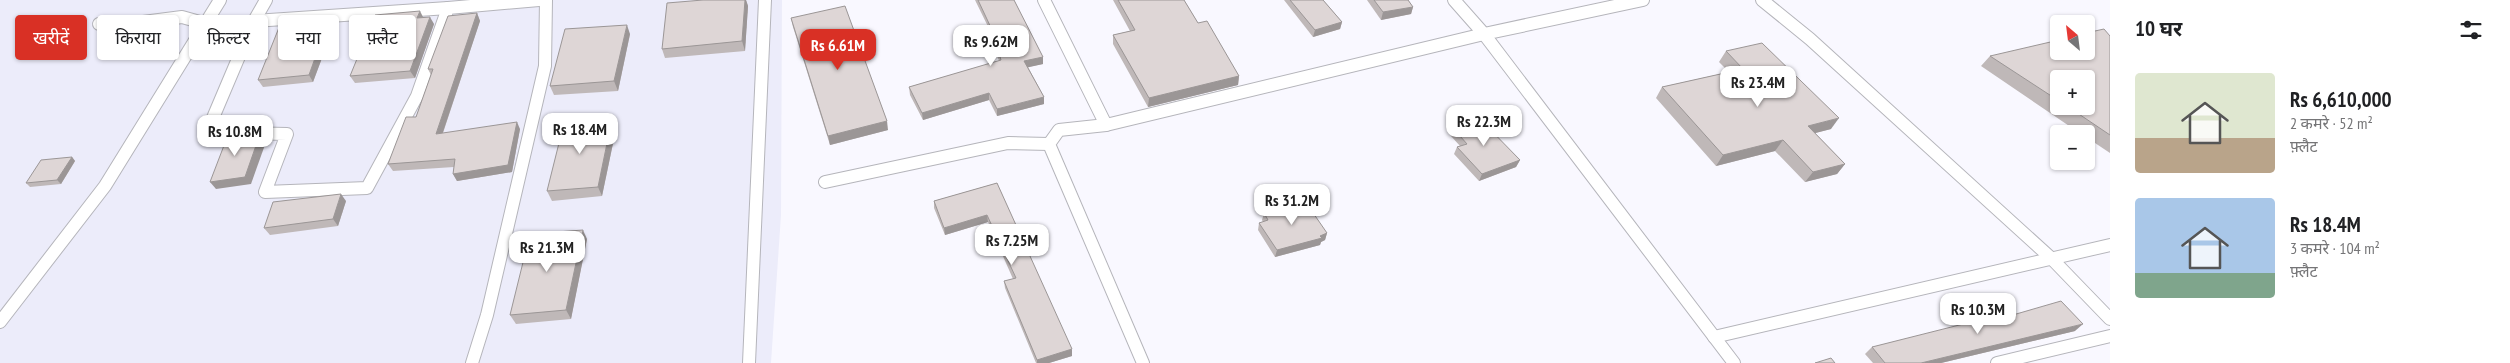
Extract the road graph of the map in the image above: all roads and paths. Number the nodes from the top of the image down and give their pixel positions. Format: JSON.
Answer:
{"nodes":[{"id":1,"x":220,"y":0,"type":"edge"},
{"id":2,"x":266,"y":0,"type":"edge"},
{"id":3,"x":531,"y":0,"type":"edge"},
{"id":4,"x":546,"y":0,"type":"edge"},
{"id":5,"x":765,"y":0,"type":"edge"},
{"id":6,"x":1044,"y":0,"type":"edge"},
{"id":7,"x":1454,"y":0,"type":"edge"},
{"id":8,"x":1643,"y":0,"type":"edge"},
{"id":9,"x":1762,"y":0,"type":"edge"},
{"id":10,"x":448,"y":8,"type":"junction"},
{"id":11,"x":212,"y":15,"type":"edge"},
{"id":12,"x":257,"y":15,"type":"edge"},
{"id":13,"x":268,"y":20,"type":"edge"},
{"id":14,"x":1484,"y":34,"type":"junction"},
{"id":15,"x":189,"y":53,"type":"edge"},
{"id":16,"x":237,"y":60,"type":"edge"},
{"id":17,"x":1106,"y":125,"type":"junction"},
{"id":18,"x":1049,"y":144,"type":"junction"},
{"id":19,"x":825,"y":182,"type":"dead end"},
{"id":20,"x":2110,"y":245,"type":"edge"},
{"id":21,"x":2052,"y":259,"type":"junction"},
{"id":22,"x":2110,"y":319,"type":"edge"},
{"id":23,"x":0,"y":322,"type":"edge"},
{"id":24,"x":2110,"y":336,"type":"edge"},
{"id":25,"x":1714,"y":337,"type":"junction"},
{"id":26,"x":472,"y":363,"type":"edge"},
{"id":27,"x":750,"y":363,"type":"edge"},
{"id":28,"x":1143,"y":363,"type":"edge"},
{"id":29,"x":1734,"y":363,"type":"edge"},
{"id":30,"x":1997,"y":363,"type":"edge"}],
"edges":[{"from":1,"to":11,"type":"lane"},
{"from":2,"to":12,"type":"lane"},
{"from":3,"to":10,"type":"lane"},
{"from":4,"to":26,"type":"lane"},
{"from":5,"to":27,"type":"lane"},
{"from":6,"to":17,"type":"lane"},
{"from":7,"to":14,"type":"lane"},
{"from":8,"to":14,"type":"lane"},
{"from":9,"to":21,"type":"lane"},
{"from":10,"to":13,"type":"lane"},
{"from":10,"to":16,"type":"lane"},
{"from":14,"to":17,"type":"lane"},
{"from":14,"to":25,"type":"lane"},
{"from":15,"to":23,"type":"lane"},
{"from":17,"to":18,"type":"lane"},
{"from":18,"to":19,"type":"lane"},
{"from":18,"to":28,"type":"lane"},
{"from":20,"to":21,"type":"lane"},
{"from":21,"to":22,"type":"lane"},
{"from":21,"to":25,"type":"lane"},
{"from":24,"to":30,"type":"lane"},
{"from":25,"to":29,"type":"lane"}]}
